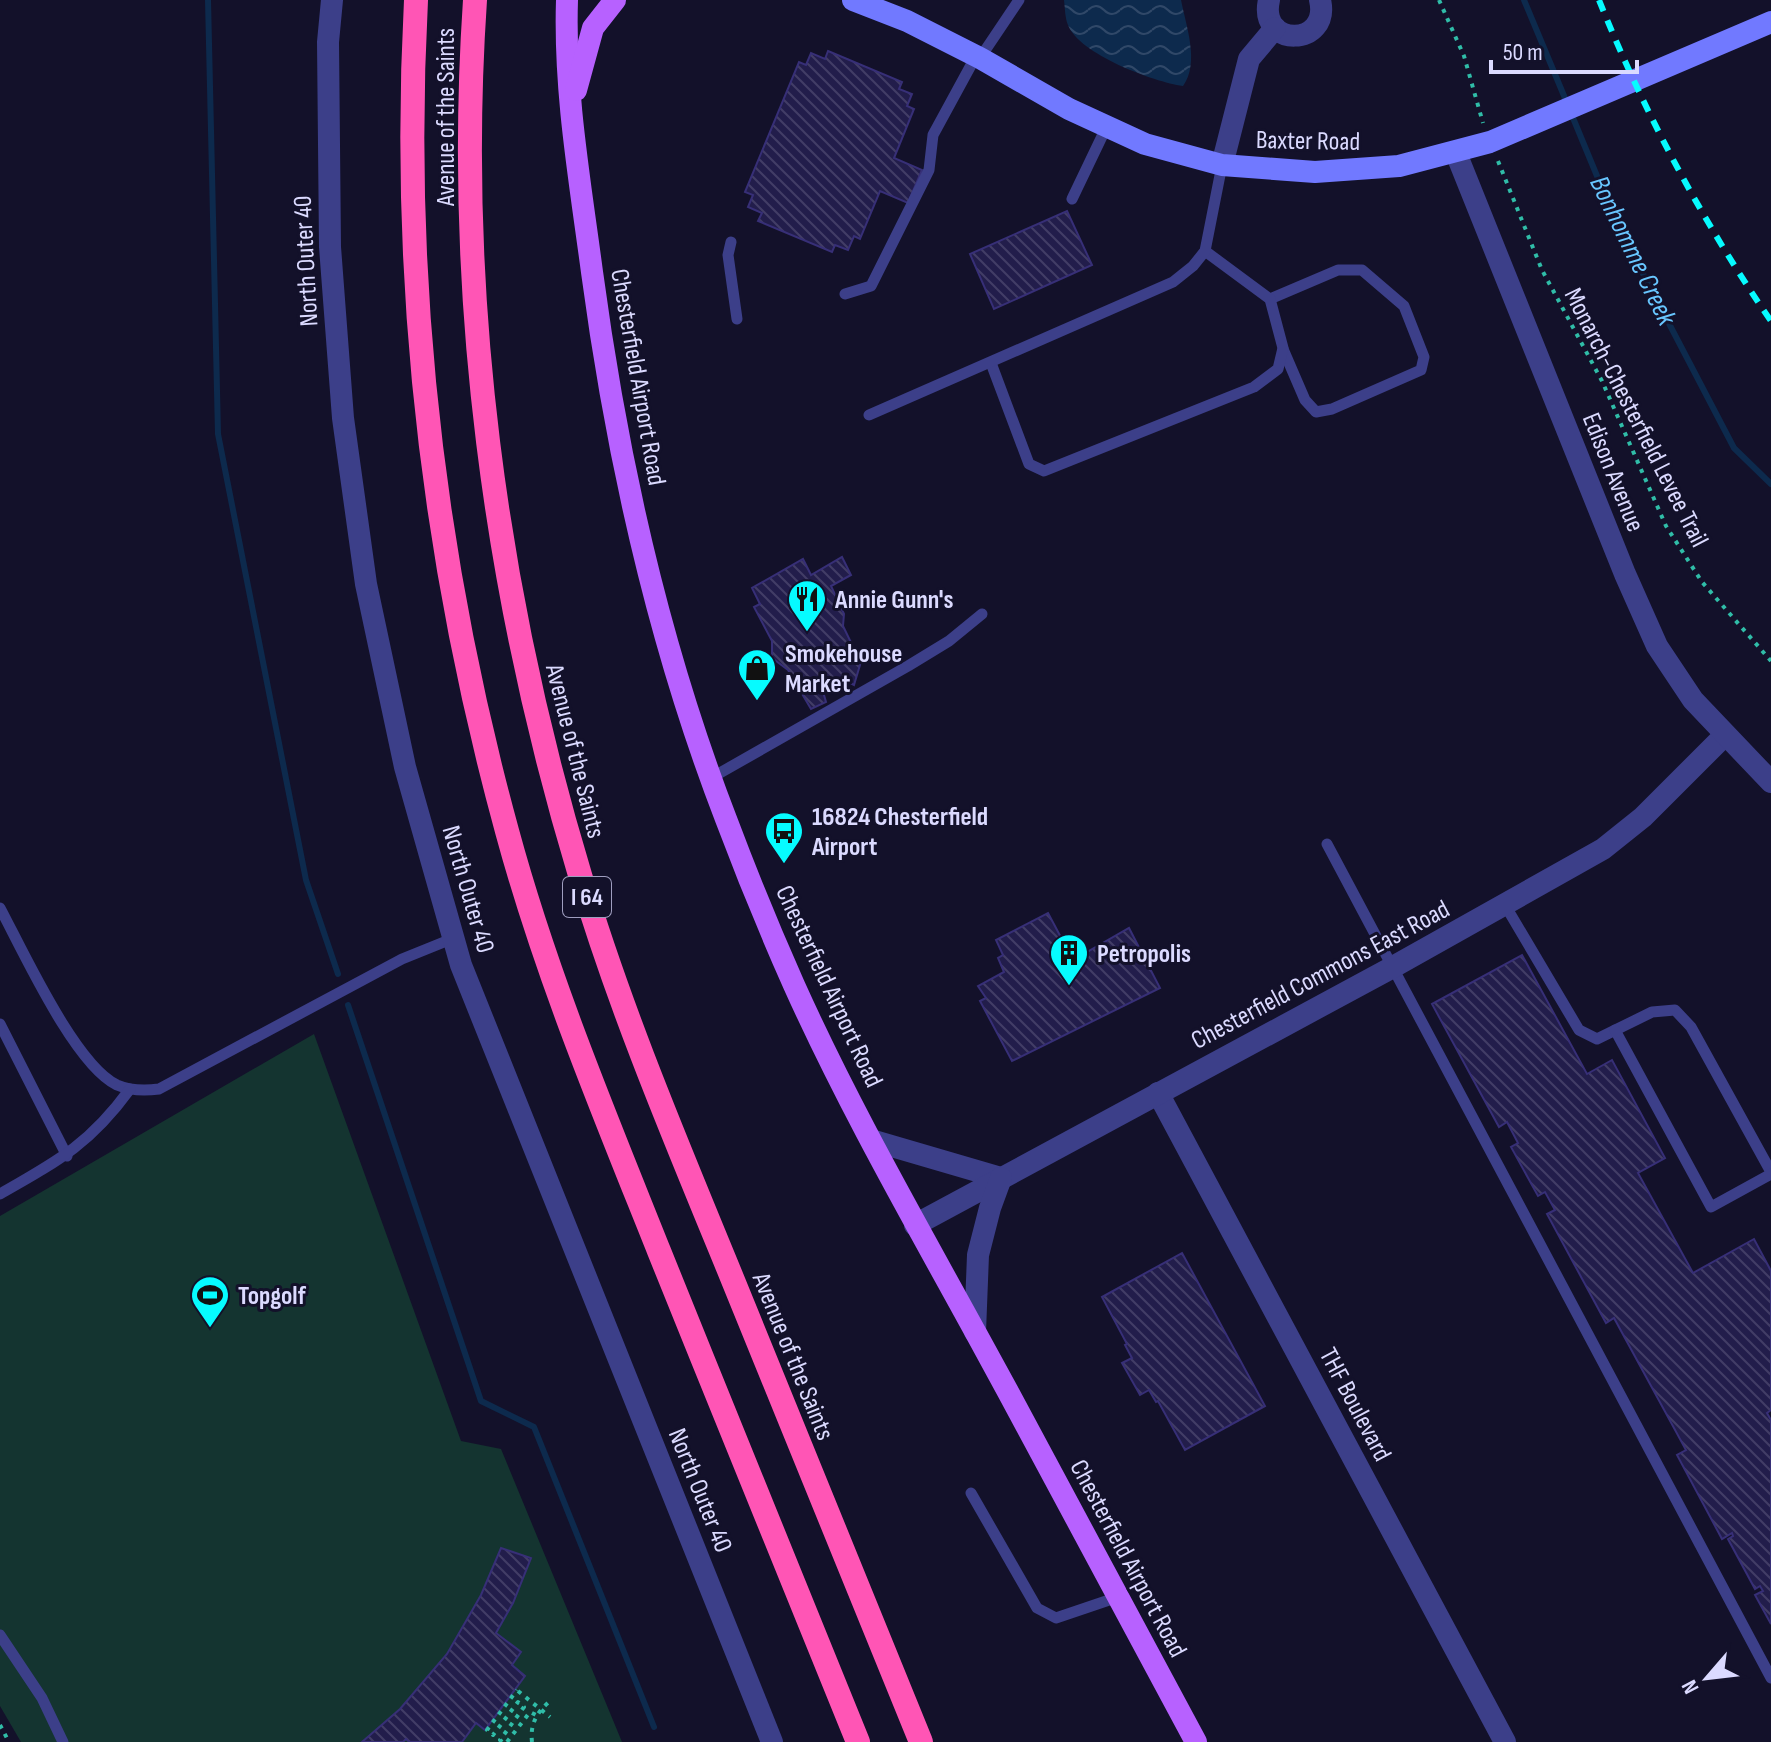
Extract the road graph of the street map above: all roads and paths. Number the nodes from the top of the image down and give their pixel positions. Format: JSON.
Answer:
{"nodes":[{"id":1,"x":332,"y":0,"type":"edge"},
{"id":2,"x":416,"y":0,"type":"edge"},
{"id":3,"x":475,"y":0,"type":"edge"},
{"id":4,"x":567,"y":0,"type":"edge"},
{"id":5,"x":615,"y":0,"type":"edge"},
{"id":6,"x":853,"y":0,"type":"edge"},
{"id":7,"x":1019,"y":0,"type":"edge"},
{"id":8,"x":1269,"y":0,"type":"edge"},
{"id":9,"x":1320,"y":0,"type":"edge"},
{"id":10,"x":1439,"y":0,"type":"edge"},
{"id":11,"x":1771,"y":4,"type":"edge"},
{"id":12,"x":1762,"y":26,"type":"edge"},
{"id":13,"x":1275,"y":28,"type":"junction"},
{"id":14,"x":978,"y":57,"type":"junction"},
{"id":15,"x":570,"y":115,"type":"junction"},
{"id":16,"x":1484,"y":126,"type":"dead end"},
{"id":17,"x":1106,"y":128,"type":"junction"},
{"id":18,"x":1456,"y":153,"type":"junction"},
{"id":19,"x":1222,"y":165,"type":"junction"},
{"id":20,"x":1501,"y":170,"type":"dead end"},
{"id":21,"x":1072,"y":199,"type":"dead end"},
{"id":22,"x":731,"y":242,"type":"dead end"},
{"id":23,"x":1205,"y":251,"type":"junction"},
{"id":24,"x":845,"y":294,"type":"dead end"},
{"id":25,"x":1270,"y":299,"type":"junction"},
{"id":26,"x":737,"y":319,"type":"dead end"},
{"id":27,"x":1283,"y":348,"type":"junction"},
{"id":28,"x":991,"y":363,"type":"junction"},
{"id":29,"x":869,"y":415,"type":"dead end"},
{"id":30,"x":982,"y":614,"type":"dead end"},
{"id":31,"x":1771,"y":661,"type":"edge"},
{"id":32,"x":1725,"y":735,"type":"junction"},
{"id":33,"x":711,"y":778,"type":"junction"},
{"id":34,"x":1771,"y":782,"type":"edge"},
{"id":35,"x":1327,"y":844,"type":"dead end"},
{"id":36,"x":1505,"y":905,"type":"junction"},
{"id":37,"x":0,"y":908,"type":"edge"},
{"id":38,"x":454,"y":938,"type":"junction"},
{"id":39,"x":1393,"y":967,"type":"junction"},
{"id":40,"x":0,"y":1024,"type":"edge"},
{"id":41,"x":1615,"y":1030,"type":"junction"},
{"id":42,"x":130,"y":1089,"type":"junction"},
{"id":43,"x":1158,"y":1093,"type":"junction"},
{"id":44,"x":871,"y":1140,"type":"junction"},
{"id":45,"x":67,"y":1156,"type":"junction"},
{"id":46,"x":1771,"y":1173,"type":"edge"},
{"id":47,"x":1001,"y":1178,"type":"junction"},
{"id":48,"x":0,"y":1194,"type":"edge"},
{"id":49,"x":915,"y":1225,"type":"junction"},
{"id":50,"x":975,"y":1332,"type":"junction"},
{"id":51,"x":971,"y":1493,"type":"dead end"},
{"id":52,"x":1118,"y":1597,"type":"junction"},
{"id":53,"x":0,"y":1635,"type":"edge"},
{"id":54,"x":1771,"y":1678,"type":"edge"},
{"id":55,"x":549,"y":1702,"type":"dead end"},
{"id":56,"x":540,"y":1709,"type":"junction"},
{"id":57,"x":536,"y":1715,"type":"junction"},
{"id":58,"x":550,"y":1717,"type":"dead end"},
{"id":59,"x":0,"y":1725,"type":"edge"},
{"id":60,"x":9,"y":1742,"type":"edge"},
{"id":61,"x":63,"y":1742,"type":"edge"},
{"id":62,"x":504,"y":1742,"type":"edge"},
{"id":63,"x":532,"y":1742,"type":"edge"},
{"id":64,"x":772,"y":1742,"type":"edge"},
{"id":65,"x":858,"y":1742,"type":"edge"},
{"id":66,"x":921,"y":1742,"type":"edge"},
{"id":67,"x":1196,"y":1742,"type":"edge"},
{"id":68,"x":1505,"y":1742,"type":"edge"}],
"edges":[{"from":1,"to":38,"type":"street","name":"North Outer 40"},
{"from":2,"to":65,"type":"highway","name":"Avenue of the Saints","number":"I 64"},
{"from":3,"to":66,"type":"highway","name":"Avenue of the Saints","number":"I 64"},
{"from":4,"to":15,"type":"main road","name":"Chesterfield Airport Road"},
{"from":5,"to":15,"type":"main road"},
{"from":6,"to":14,"type":"main road","name":"Baxter Road"},
{"from":7,"to":14,"type":"lane"},
{"from":8,"to":13,"type":"street"},
{"from":9,"to":13,"type":"street"},
{"from":10,"to":16,"type":"path"},
{"from":11,"to":12,"type":"main road"},
{"from":12,"to":18,"type":"main road","name":"Baxter Road"},
{"from":13,"to":19,"type":"street"},
{"from":14,"to":17,"type":"main road","name":"Baxter Road"},
{"from":14,"to":24,"type":"lane"},
{"from":15,"to":33,"type":"main road","name":"Chesterfield Airport Road"},
{"from":17,"to":19,"type":"main road","name":"Baxter Road"},
{"from":17,"to":21,"type":"lane"},
{"from":18,"to":19,"type":"main road","name":"Baxter Road"},
{"from":18,"to":32,"type":"street","name":"Edison Avenue"},
{"from":19,"to":23,"type":"lane"},
{"from":20,"to":31,"type":"path","name":"Monarch-Chesterfield Levee Trail"},
{"from":22,"to":26,"type":"lane"},
{"from":23,"to":25,"type":"lane"},
{"from":23,"to":28,"type":"lane"},
{"from":25,"to":27,"type":"lane"},
{"from":25,"to":27,"type":"lane"},
{"from":27,"to":28,"type":"lane"},
{"from":28,"to":29,"type":"lane"},
{"from":30,"to":33,"type":"lane"},
{"from":32,"to":34,"type":"street","name":"Edison Avenue"},
{"from":32,"to":36,"type":"street","name":"Chesterfield Commons East Road"},
{"from":33,"to":44,"type":"main road","name":"Chesterfield Airport Road"},
{"from":35,"to":39,"type":"lane"},
{"from":36,"to":39,"type":"street","name":"Chesterfield Commons East Road"},
{"from":36,"to":41,"type":"lane"},
{"from":37,"to":42,"type":"lane"},
{"from":38,"to":42,"type":"lane"},
{"from":38,"to":64,"type":"street","name":"North Outer 40"},
{"from":39,"to":43,"type":"street","name":"Chesterfield Commons East Road"},
{"from":39,"to":54,"type":"lane"},
{"from":40,"to":45,"type":"lane"},
{"from":41,"to":46,"type":"lane"},
{"from":41,"to":46,"type":"lane"},
{"from":42,"to":45,"type":"lane"},
{"from":43,"to":47,"type":"street","name":"Chesterfield Commons East Road"},
{"from":43,"to":68,"type":"street","name":"THF Boulevard"},
{"from":44,"to":47,"type":"street"},
{"from":44,"to":49,"type":"main road","name":"Chesterfield Airport Road"},
{"from":45,"to":48,"type":"lane"},
{"from":47,"to":49,"type":"street","name":"Chesterfield Commons East Road"},
{"from":47,"to":50,"type":"street"},
{"from":49,"to":50,"type":"main road","name":"Chesterfield Airport Road"},
{"from":50,"to":52,"type":"main road","name":"Chesterfield Airport Road"},
{"from":51,"to":52,"type":"lane"},
{"from":52,"to":67,"type":"main road","name":"Chesterfield Airport Road"},
{"from":53,"to":61,"type":"lane"},
{"from":55,"to":56,"type":"path"},
{"from":56,"to":57,"type":"path"},
{"from":56,"to":58,"type":"path"},
{"from":56,"to":62,"type":"path"},
{"from":57,"to":62,"type":"path"},
{"from":57,"to":63,"type":"path"},
{"from":59,"to":60,"type":"path"}]}
